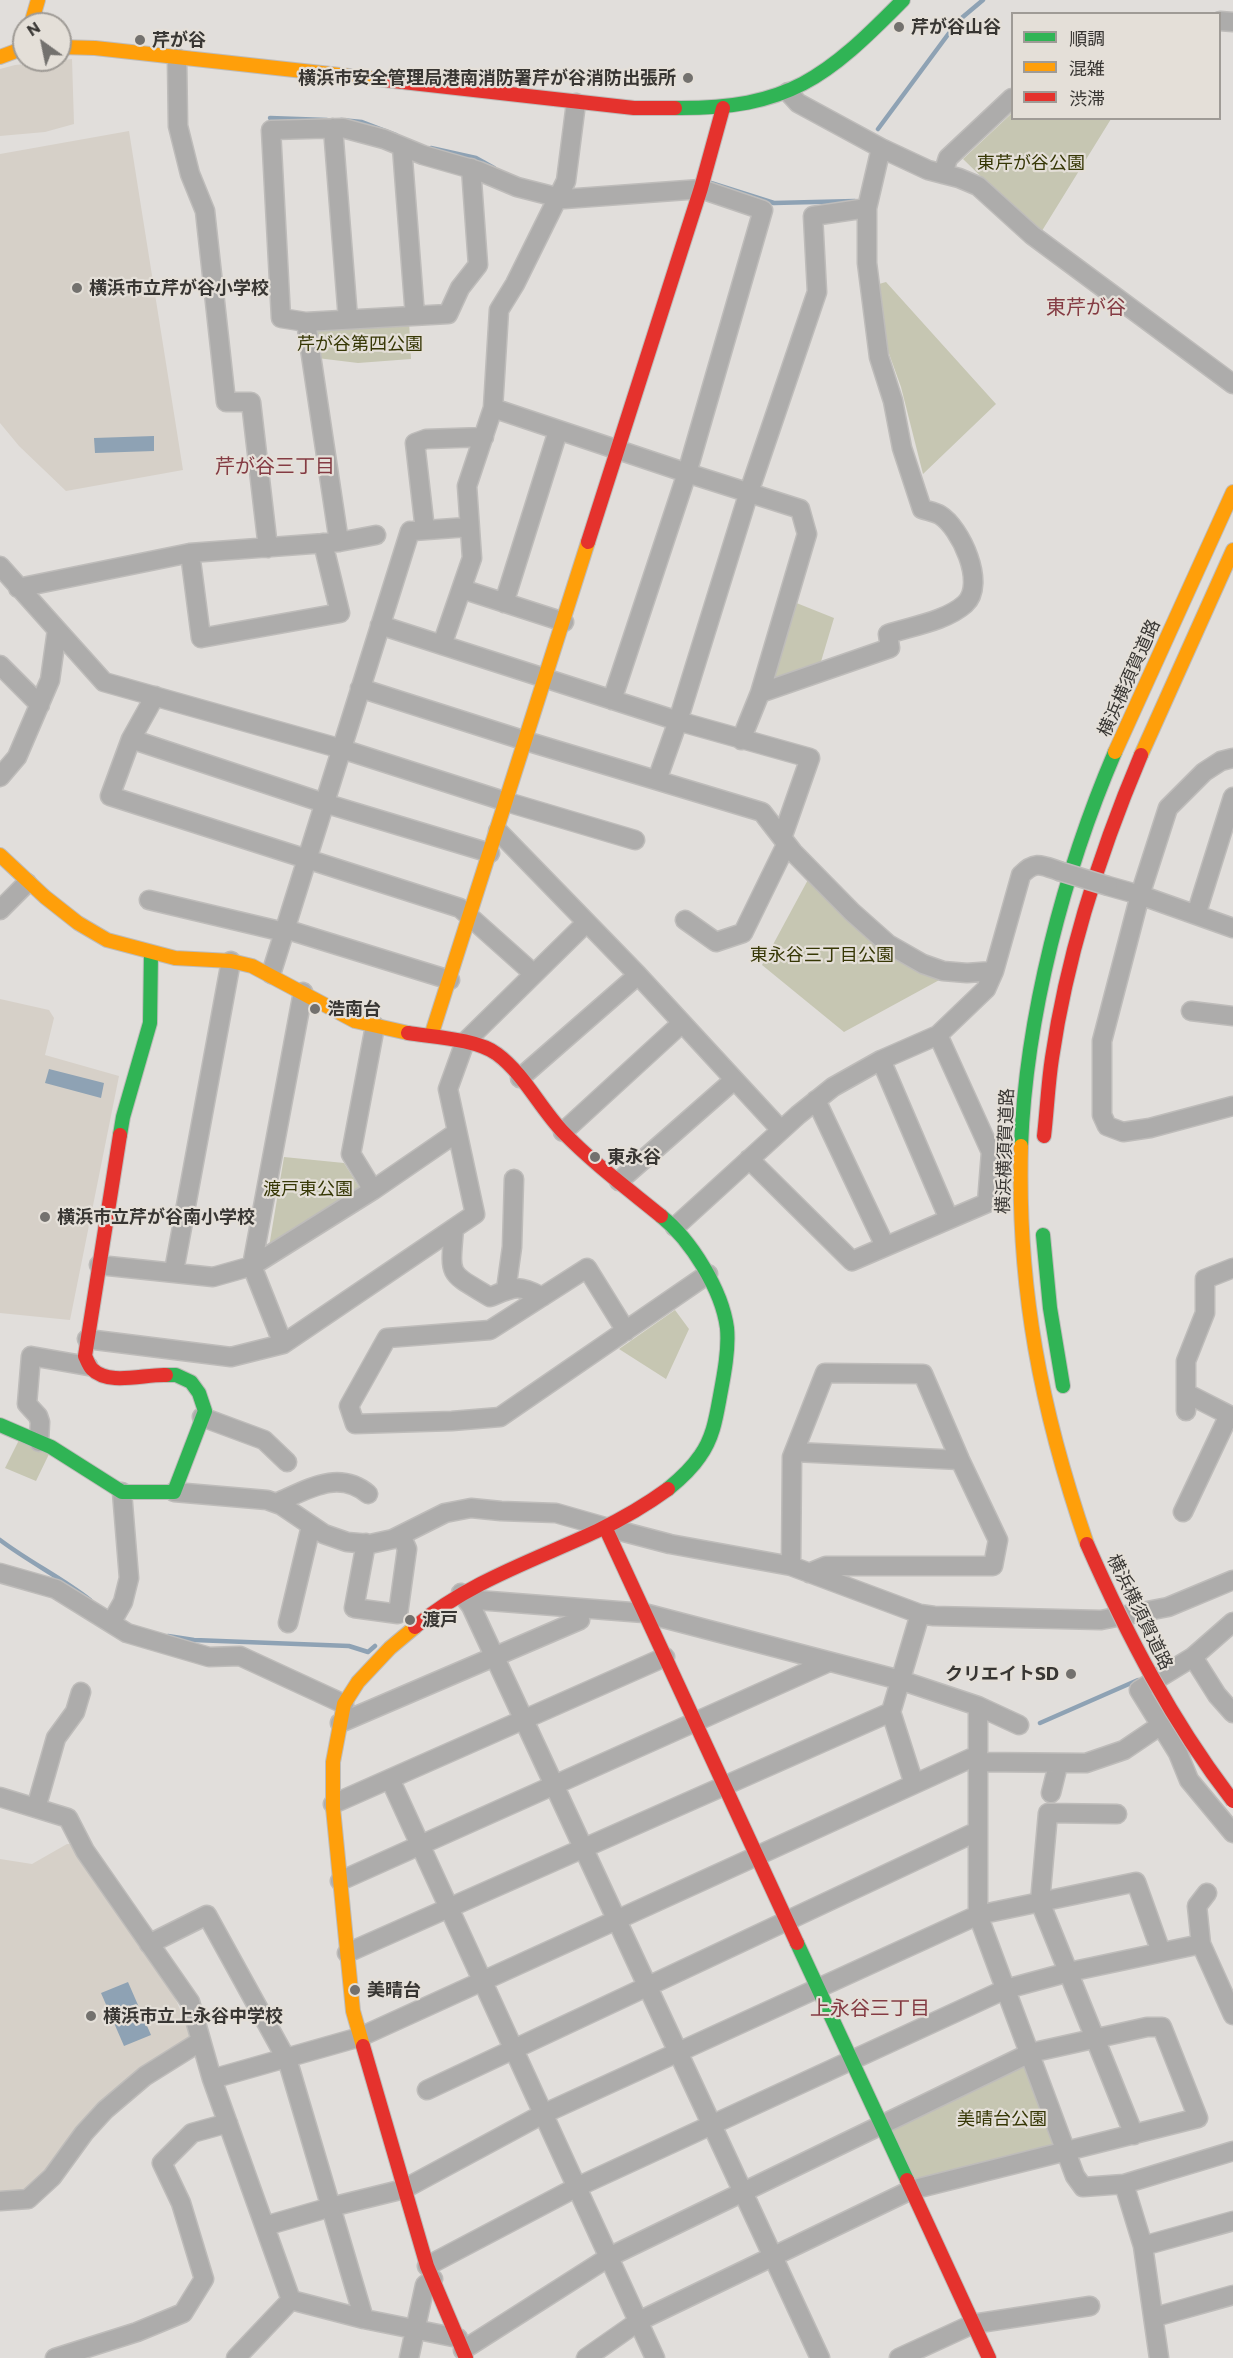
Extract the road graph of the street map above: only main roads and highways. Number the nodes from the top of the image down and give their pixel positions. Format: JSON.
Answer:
{"nodes":[{"id":1,"x":903,"y":0,"type":"edge"},
{"id":2,"x":72,"y":47,"type":"edge"},
{"id":3,"x":723,"y":108,"type":"junction"},
{"id":4,"x":1233,"y":492,"type":"edge"},
{"id":5,"x":1233,"y":550,"type":"edge"},
{"id":6,"x":0,"y":855,"type":"edge"},
{"id":7,"x":151,"y":953,"type":"junction"},
{"id":8,"x":431,"y":1036,"type":"junction"},
{"id":9,"x":1043,"y":1154,"type":"dead end"},
{"id":10,"x":1043,"y":1225,"type":"dead end"},
{"id":11,"x":1066,"y":1398,"type":"dead end"},
{"id":12,"x":0,"y":1425,"type":"edge"},
{"id":13,"x":604,"y":1527,"type":"junction"},
{"id":14,"x":1138,"y":1602,"type":"dead end"},
{"id":15,"x":1147,"y":1622,"type":"dead end"},
{"id":16,"x":1163,"y":1654,"type":"dead end"},
{"id":17,"x":1179,"y":1680,"type":"dead end"},
{"id":18,"x":1233,"y":1801,"type":"edge"},
{"id":19,"x":463,"y":2348,"type":"edge"},
{"id":20,"x":989,"y":2358,"type":"edge"}],
"edges":[{"from":1,"to":3,"type":"main road"},
{"from":2,"to":3,"type":"main road"},
{"from":3,"to":8,"type":"main road"},
{"from":4,"to":18,"type":"main road","name":"横浜横須賀道路","bridge":true},
{"from":5,"to":9,"type":"main road"},
{"from":6,"to":7,"type":"main road"},
{"from":7,"to":8,"type":"main road"},
{"from":7,"to":12,"type":"main road"},
{"from":8,"to":13,"type":"main road"},
{"from":10,"to":11,"type":"main road"},
{"from":13,"to":19,"type":"main road"},
{"from":13,"to":20,"type":"main road"},
{"from":14,"to":15,"type":"main road","name":"横浜横須賀道路"},
{"from":16,"to":17,"type":"main road","name":"横浜横須賀道路"}]}
